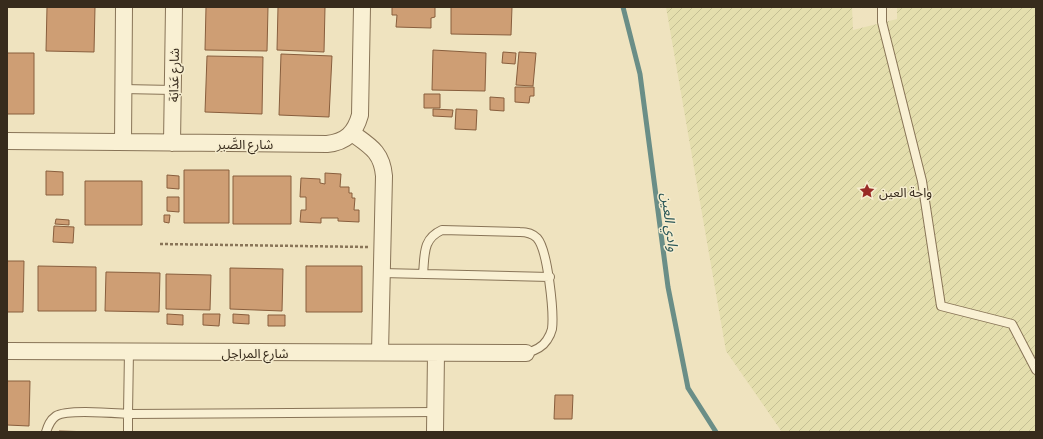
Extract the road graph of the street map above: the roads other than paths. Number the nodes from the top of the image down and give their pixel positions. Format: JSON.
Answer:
{"nodes":[{"id":1,"x":124,"y":7,"type":"edge"},
{"id":2,"x":174,"y":7,"type":"edge"},
{"id":3,"x":362,"y":7,"type":"edge"},
{"id":4,"x":882,"y":7,"type":"edge"},
{"id":5,"x":123,"y":89,"type":"junction"},
{"id":6,"x":173,"y":90,"type":"junction"},
{"id":7,"x":352,"y":133,"type":"junction"},
{"id":8,"x":7,"y":141,"type":"edge"},
{"id":9,"x":123,"y":142,"type":"junction"},
{"id":10,"x":172,"y":143,"type":"junction"},
{"id":11,"x":382,"y":273,"type":"junction"},
{"id":12,"x":423,"y":274,"type":"junction"},
{"id":13,"x":550,"y":277,"type":"junction"},
{"id":14,"x":7,"y":351,"type":"edge"},
{"id":15,"x":129,"y":351,"type":"junction"},
{"id":16,"x":380,"y":352,"type":"junction"},
{"id":17,"x":436,"y":352,"type":"junction"},
{"id":18,"x":526,"y":353,"type":"joint"},
{"id":19,"x":1036,"y":370,"type":"edge"},
{"id":20,"x":435,"y":412,"type":"junction"},
{"id":21,"x":128,"y":414,"type":"junction"},
{"id":22,"x":46,"y":432,"type":"edge"},
{"id":23,"x":128,"y":432,"type":"edge"},
{"id":24,"x":435,"y":432,"type":"edge"}],
"edges":[{"from":1,"to":5,"type":"street"},
{"from":2,"to":6,"type":"street","name":"شارع عَدَابَة"},
{"from":3,"to":7,"type":"street"},
{"from":4,"to":19,"type":"lane"},
{"from":5,"to":6,"type":"lane"},
{"from":5,"to":9,"type":"street"},
{"from":6,"to":10,"type":"street","name":"شارع عَدَابَة"},
{"from":7,"to":10,"type":"street","name":"شارع الصَّبر"},
{"from":7,"to":11,"type":"street"},
{"from":8,"to":9,"type":"street","name":"شارع الصَّبر"},
{"from":9,"to":10,"type":"street","name":"شارع الصَّبر"},
{"from":11,"to":12,"type":"lane"},
{"from":11,"to":16,"type":"street"},
{"from":12,"to":13,"type":"lane"},
{"from":12,"to":13,"type":"lane"},
{"from":13,"to":18,"type":"lane"},
{"from":14,"to":15,"type":"street","name":"شارع المراجل"},
{"from":15,"to":16,"type":"street","name":"شارع المراجل"},
{"from":15,"to":21,"type":"lane"},
{"from":16,"to":17,"type":"street","name":"شارع المراجل"},
{"from":17,"to":18,"type":"street","name":"شارع المراجل"},
{"from":17,"to":20,"type":"street"},
{"from":20,"to":21,"type":"lane"},
{"from":20,"to":24,"type":"street"},
{"from":21,"to":22,"type":"lane"},
{"from":21,"to":23,"type":"lane"}]}
